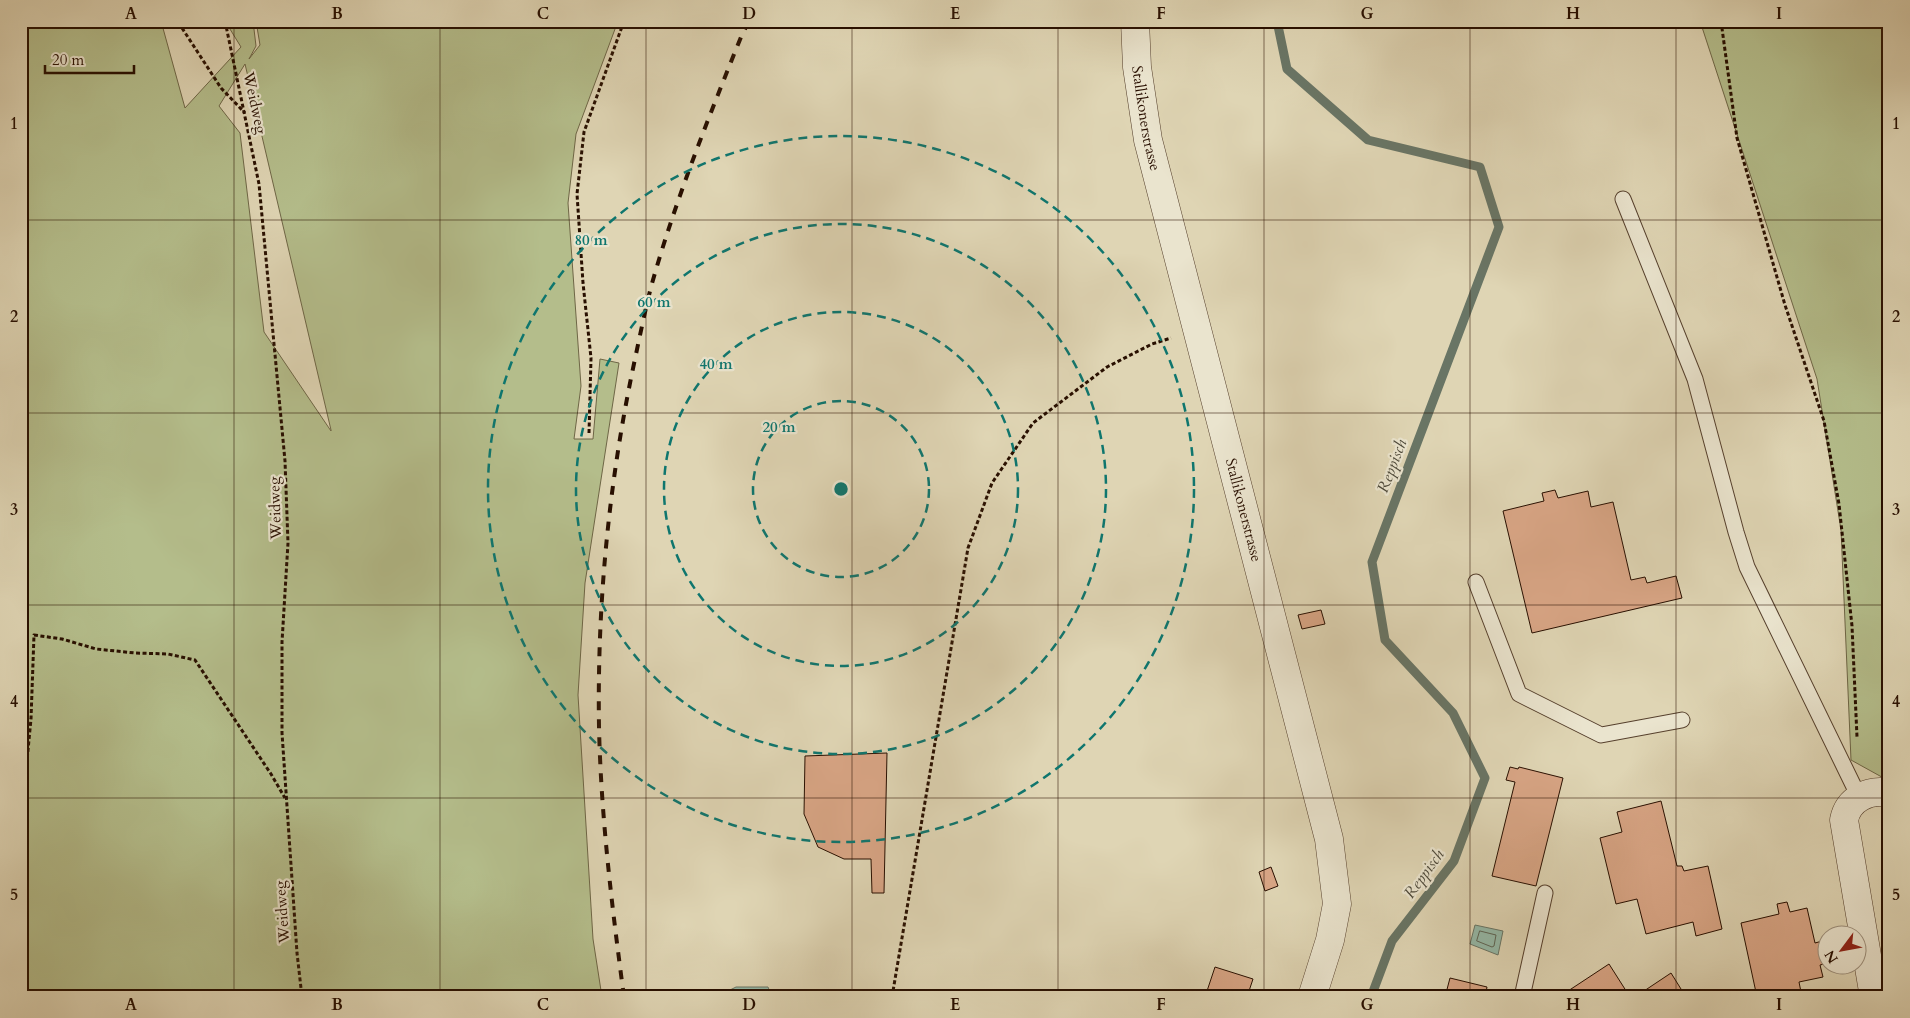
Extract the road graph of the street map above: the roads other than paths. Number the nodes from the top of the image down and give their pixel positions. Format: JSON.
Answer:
{"nodes":[{"id":1,"x":1135,"y":21,"type":"edge"},
{"id":2,"x":1623,"y":199,"type":"dead end"},
{"id":3,"x":1476,"y":582,"type":"dead end"},
{"id":4,"x":1682,"y":720,"type":"dead end"},
{"id":5,"x":1889,"y":793,"type":"edge"},
{"id":6,"x":1859,"y":797,"type":"junction"},
{"id":7,"x":1545,"y":893,"type":"dead end"},
{"id":8,"x":1312,"y":997,"type":"edge"},
{"id":9,"x":1522,"y":997,"type":"edge"},
{"id":10,"x":1874,"y":997,"type":"edge"}],
"edges":[{"from":1,"to":8,"type":"street","name":"Stallikonerstrasse"},
{"from":2,"to":6,"type":"lane"},
{"from":3,"to":4,"type":"lane"},
{"from":5,"to":6,"type":"street"},
{"from":6,"to":10,"type":"street"},
{"from":7,"to":9,"type":"lane"}]}
